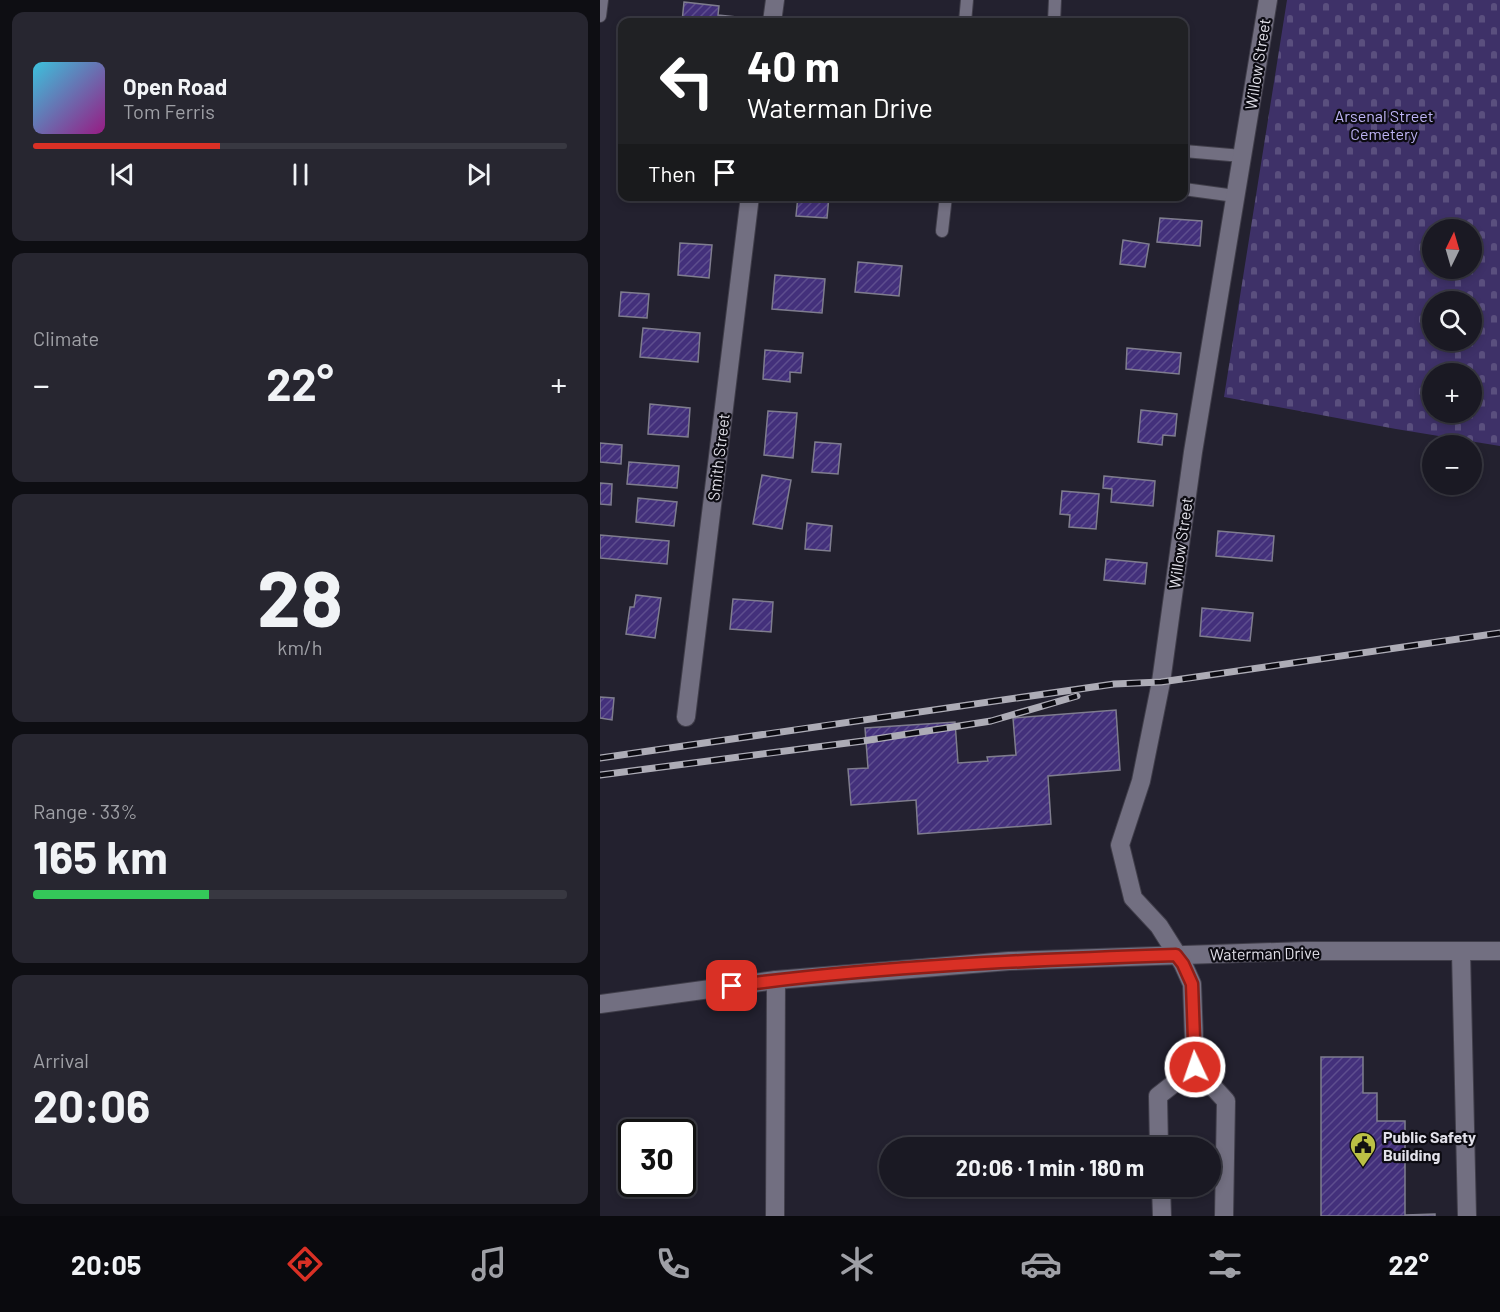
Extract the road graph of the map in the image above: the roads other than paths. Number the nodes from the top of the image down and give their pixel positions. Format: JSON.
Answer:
{"nodes":[{"id":1,"x":602,"y":0,"type":"edge"},
{"id":2,"x":774,"y":0,"type":"edge"},
{"id":3,"x":967,"y":0,"type":"edge"},
{"id":4,"x":1055,"y":0,"type":"edge"},
{"id":5,"x":1268,"y":0,"type":"edge"},
{"id":6,"x":600,"y":16,"type":"edge"},
{"id":7,"x":772,"y":18,"type":"edge"},
{"id":8,"x":965,"y":18,"type":"edge"},
{"id":9,"x":1054,"y":18,"type":"edge"},
{"id":10,"x":1188,"y":151,"type":"edge"},
{"id":11,"x":1242,"y":156,"type":"junction"},
{"id":12,"x":1188,"y":190,"type":"edge"},
{"id":13,"x":1235,"y":196,"type":"junction"},
{"id":14,"x":749,"y":201,"type":"edge"},
{"id":15,"x":945,"y":201,"type":"edge"},
{"id":16,"x":942,"y":231,"type":"dead end"},
{"id":17,"x":686,"y":717,"type":"dead end"},
{"id":18,"x":1500,"y":951,"type":"edge"},
{"id":19,"x":1461,"y":952,"type":"junction"},
{"id":20,"x":1176,"y":955,"type":"junction"},
{"id":21,"x":776,"y":980,"type":"junction"},
{"id":22,"x":600,"y":1004,"type":"edge"},
{"id":23,"x":1195,"y":1067,"type":"junction"},
{"id":24,"x":1159,"y":1137,"type":"edge"},
{"id":25,"x":1161,"y":1197,"type":"edge"},
{"id":26,"x":775,"y":1216,"type":"edge"},
{"id":27,"x":1161,"y":1216,"type":"edge"},
{"id":28,"x":1224,"y":1216,"type":"edge"},
{"id":29,"x":1467,"y":1216,"type":"edge"}],
"edges":[{"from":1,"to":6,"type":"lane"},
{"from":2,"to":7,"type":"street"},
{"from":3,"to":8,"type":"lane"},
{"from":4,"to":9,"type":"lane"},
{"from":5,"to":11,"type":"street","name":"Willow Street"},
{"from":10,"to":11,"type":"lane"},
{"from":11,"to":13,"type":"street","name":"Willow Street"},
{"from":12,"to":13,"type":"lane"},
{"from":13,"to":20,"type":"street","name":"Willow Street"},
{"from":14,"to":17,"type":"street","name":"Smith Street"},
{"from":15,"to":16,"type":"lane"},
{"from":18,"to":19,"type":"street","name":"Waterman Drive"},
{"from":19,"to":20,"type":"street","name":"Waterman Drive"},
{"from":19,"to":29,"type":"street"},
{"from":20,"to":21,"type":"street","name":"Waterman Drive"},
{"from":20,"to":23,"type":"street","name":"Willow Street"},
{"from":21,"to":22,"type":"street","name":"Waterman Drive"},
{"from":21,"to":26,"type":"street"},
{"from":23,"to":24,"type":"street"},
{"from":23,"to":28,"type":"street"},
{"from":25,"to":27,"type":"street"}]}
